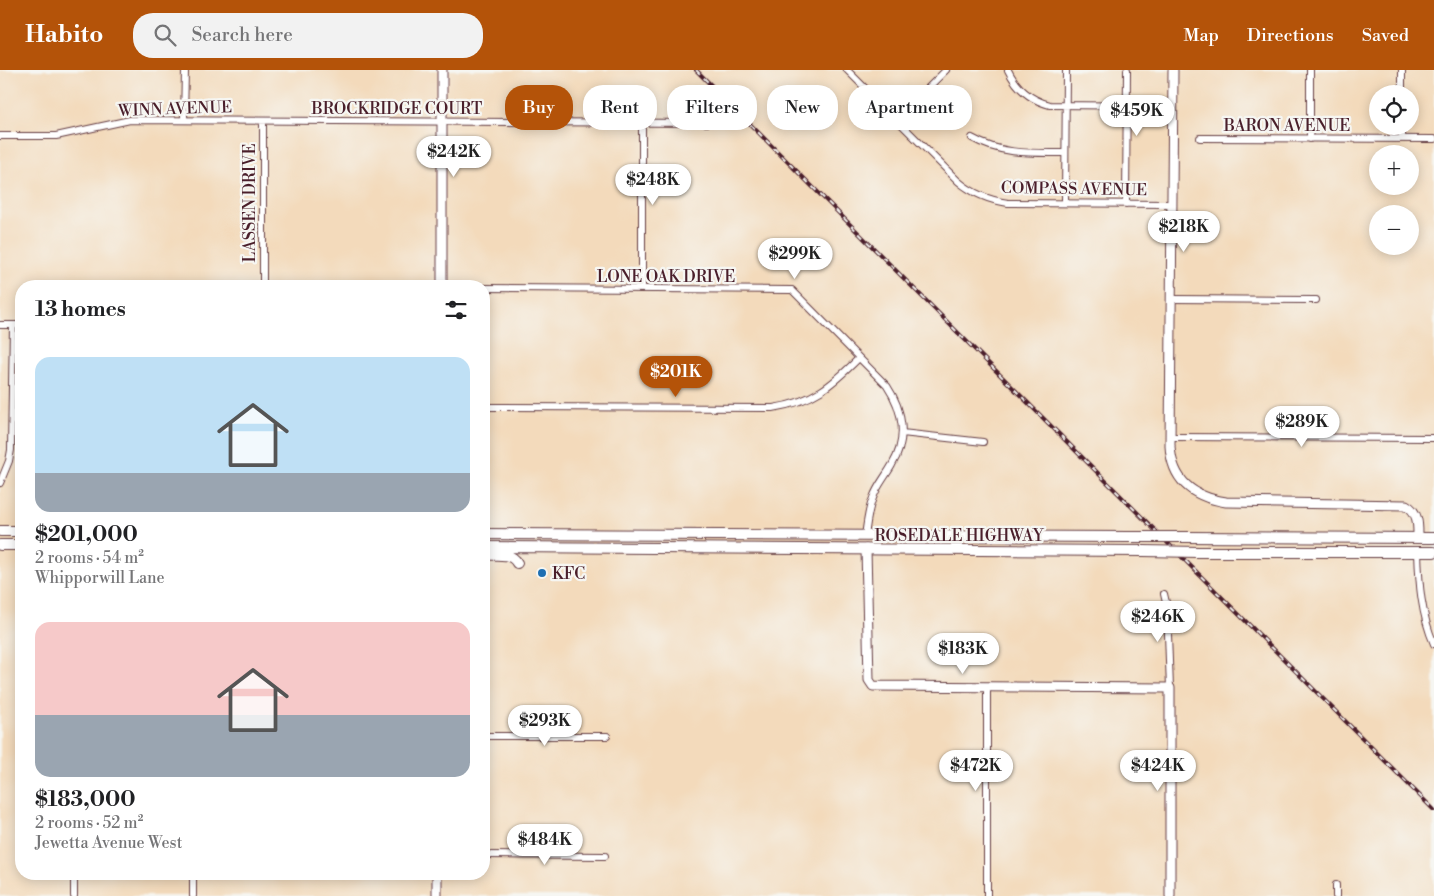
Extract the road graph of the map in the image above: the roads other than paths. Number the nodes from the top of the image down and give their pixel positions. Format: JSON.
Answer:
{"nodes":[{"id":1,"x":185,"y":70,"type":"edge"},
{"id":2,"x":442,"y":70,"type":"edge"},
{"id":3,"x":946,"y":70,"type":"edge"},
{"id":4,"x":1008,"y":70,"type":"edge"},
{"id":5,"x":1066,"y":70,"type":"edge"},
{"id":6,"x":1127,"y":70,"type":"edge"},
{"id":7,"x":1172,"y":70,"type":"edge"},
{"id":8,"x":1310,"y":70,"type":"edge"},
{"id":9,"x":1402,"y":70,"type":"edge"},
{"id":10,"x":849,"y":71,"type":"edge"},
{"id":11,"x":862,"y":85,"type":"edge"},
{"id":12,"x":931,"y":85,"type":"edge"},
{"id":13,"x":1402,"y":85,"type":"edge"},
{"id":14,"x":1066,"y":106,"type":"junction"},
{"id":15,"x":1127,"y":106,"type":"junction"},
{"id":16,"x":1172,"y":106,"type":"junction"},
{"id":17,"x":184,"y":120,"type":"junction"},
{"id":18,"x":263,"y":121,"type":"junction"},
{"id":19,"x":443,"y":122,"type":"junction"},
{"id":20,"x":583,"y":123,"type":"edge"},
{"id":21,"x":642,"y":130,"type":"edge"},
{"id":22,"x":906,"y":130,"type":"edge"},
{"id":23,"x":1402,"y":135,"type":"edge"},
{"id":24,"x":0,"y":136,"type":"edge"},
{"id":25,"x":972,"y":138,"type":"dead end"},
{"id":26,"x":1200,"y":138,"type":"dead end"},
{"id":27,"x":1310,"y":139,"type":"junction"},
{"id":28,"x":1402,"y":139,"type":"junction"},
{"id":29,"x":1434,"y":139,"type":"edge"},
{"id":30,"x":1065,"y":153,"type":"junction"},
{"id":31,"x":1065,"y":203,"type":"junction"},
{"id":32,"x":1126,"y":204,"type":"junction"},
{"id":33,"x":1172,"y":204,"type":"junction"},
{"id":34,"x":263,"y":280,"type":"edge"},
{"id":35,"x":442,"y":280,"type":"edge"},
{"id":36,"x":490,"y":288,"type":"edge"},
{"id":37,"x":642,"y":289,"type":"junction"},
{"id":38,"x":1172,"y":299,"type":"junction"},
{"id":39,"x":1316,"y":300,"type":"dead end"},
{"id":40,"x":0,"y":324,"type":"edge"},
{"id":41,"x":13,"y":325,"type":"joint"},
{"id":42,"x":859,"y":358,"type":"junction"},
{"id":43,"x":490,"y":407,"type":"edge"},
{"id":44,"x":902,"y":433,"type":"junction"},
{"id":45,"x":1170,"y":437,"type":"junction"},
{"id":46,"x":1434,"y":438,"type":"edge"},
{"id":47,"x":983,"y":442,"type":"dead end"},
{"id":48,"x":0,"y":483,"type":"edge"},
{"id":49,"x":0,"y":531,"type":"edge"},
{"id":50,"x":15,"y":531,"type":"edge"},
{"id":51,"x":490,"y":534,"type":"edge"},
{"id":52,"x":670,"y":535,"type":"junction"},
{"id":53,"x":865,"y":536,"type":"junction"},
{"id":54,"x":1017,"y":537,"type":"junction"},
{"id":55,"x":1418,"y":538,"type":"junction"},
{"id":56,"x":1434,"y":538,"type":"edge"},
{"id":57,"x":1434,"y":544,"type":"edge"},
{"id":58,"x":0,"y":545,"type":"edge"},
{"id":59,"x":15,"y":545,"type":"edge"},
{"id":60,"x":490,"y":547,"type":"edge"},
{"id":61,"x":571,"y":548,"type":"junction"},
{"id":62,"x":773,"y":549,"type":"junction"},
{"id":63,"x":866,"y":549,"type":"junction"},
{"id":64,"x":1281,"y":552,"type":"junction"},
{"id":65,"x":1418,"y":552,"type":"junction"},
{"id":66,"x":1434,"y":552,"type":"edge"},
{"id":67,"x":490,"y":555,"type":"edge"},
{"id":68,"x":517,"y":563,"type":"dead end"},
{"id":69,"x":1164,"y":594,"type":"dead end"},
{"id":70,"x":1434,"y":644,"type":"edge"},
{"id":71,"x":987,"y":688,"type":"junction"},
{"id":72,"x":1170,"y":688,"type":"junction"},
{"id":73,"x":490,"y":736,"type":"edge"},
{"id":74,"x":607,"y":736,"type":"dead end"},
{"id":75,"x":490,"y":855,"type":"edge"},
{"id":76,"x":605,"y":856,"type":"dead end"},
{"id":77,"x":74,"y":880,"type":"edge"},
{"id":78,"x":193,"y":880,"type":"edge"},
{"id":79,"x":437,"y":880,"type":"edge"},
{"id":80,"x":1336,"y":885,"type":"dead end"},
{"id":81,"x":74,"y":896,"type":"edge"},
{"id":82,"x":193,"y":896,"type":"edge"},
{"id":83,"x":437,"y":896,"type":"edge"},
{"id":84,"x":986,"y":896,"type":"edge"},
{"id":85,"x":1170,"y":896,"type":"edge"},
{"id":86,"x":1336,"y":896,"type":"edge"}],
"edges":[{"from":1,"to":17,"type":"street"},
{"from":2,"to":19,"type":"street"},
{"from":3,"to":12,"type":"street"},
{"from":4,"to":14,"type":"street"},
{"from":5,"to":14,"type":"street"},
{"from":6,"to":15,"type":"street"},
{"from":7,"to":16,"type":"street"},
{"from":8,"to":27,"type":"street"},
{"from":9,"to":13,"type":"street"},
{"from":10,"to":11,"type":"street","name":"COMPASS AVENUE"},
{"from":14,"to":15,"type":"street"},
{"from":14,"to":30,"type":"street"},
{"from":15,"to":16,"type":"street"},
{"from":15,"to":32,"type":"street"},
{"from":16,"to":33,"type":"street"},
{"from":17,"to":18,"type":"street","name":"WINN AVENUE"},
{"from":17,"to":24,"type":"street","name":"WINN AVENUE"},
{"from":18,"to":19,"type":"street","name":"BROCKRIDGE COURT"},
{"from":18,"to":34,"type":"street","name":"LASSEN DRIVE"},
{"from":19,"to":20,"type":"street","name":"BROCKRIDGE COURT"},
{"from":19,"to":35,"type":"street"},
{"from":21,"to":37,"type":"street"},
{"from":22,"to":31,"type":"street","name":"COMPASS AVENUE"},
{"from":23,"to":28,"type":"street"},
{"from":25,"to":30,"type":"street"},
{"from":26,"to":27,"type":"street","name":"BARON AVENUE"},
{"from":27,"to":28,"type":"street","name":"BARON AVENUE"},
{"from":28,"to":29,"type":"street","name":"BARON AVENUE"},
{"from":30,"to":31,"type":"street"},
{"from":31,"to":32,"type":"street","name":"COMPASS AVENUE"},
{"from":32,"to":33,"type":"street","name":"COMPASS AVENUE"},
{"from":33,"to":38,"type":"street"},
{"from":36,"to":37,"type":"street","name":"LONE OAK DRIVE"},
{"from":37,"to":42,"type":"street","name":"LONE OAK DRIVE"},
{"from":38,"to":39,"type":"street"},
{"from":38,"to":45,"type":"street"},
{"from":40,"to":41,"type":"street"},
{"from":41,"to":48,"type":"street"},
{"from":42,"to":43,"type":"street"},
{"from":42,"to":44,"type":"street","name":"LONE OAK DRIVE"},
{"from":44,"to":47,"type":"street"},
{"from":44,"to":53,"type":"street","name":"LONE OAK DRIVE"},
{"from":45,"to":46,"type":"street"},
{"from":45,"to":55,"type":"street"},
{"from":49,"to":50,"type":"main road"},
{"from":51,"to":52,"type":"main road","name":"ROSEDALE HIGHWAY"},
{"from":52,"to":53,"type":"main road","name":"ROSEDALE HIGHWAY"},
{"from":52,"to":61,"type":"main road"},
{"from":53,"to":54,"type":"main road","name":"ROSEDALE HIGHWAY"},
{"from":53,"to":62,"type":"main road"},
{"from":54,"to":55,"type":"main road","name":"ROSEDALE HIGHWAY","bridge":true},
{"from":54,"to":63,"type":"main road"},
{"from":55,"to":56,"type":"main road","name":"ROSEDALE HIGHWAY"},
{"from":55,"to":64,"type":"main road"},
{"from":57,"to":65,"type":"main road"},
{"from":58,"to":59,"type":"main road"},
{"from":60,"to":61,"type":"main road","name":"ROSEDALE HIGHWAY"},
{"from":61,"to":62,"type":"main road","name":"ROSEDALE HIGHWAY"},
{"from":62,"to":63,"type":"main road","name":"ROSEDALE HIGHWAY"},
{"from":63,"to":64,"type":"main road","name":"ROSEDALE HIGHWAY","bridge":true},
{"from":63,"to":71,"type":"street"},
{"from":64,"to":65,"type":"main road","name":"ROSEDALE HIGHWAY"},
{"from":65,"to":66,"type":"main road","name":"ROSEDALE HIGHWAY"},
{"from":65,"to":70,"type":"street"},
{"from":67,"to":68,"type":"main road"},
{"from":69,"to":72,"type":"street"},
{"from":71,"to":72,"type":"street"},
{"from":71,"to":84,"type":"street"},
{"from":72,"to":85,"type":"street"},
{"from":73,"to":74,"type":"street"},
{"from":75,"to":76,"type":"street"},
{"from":77,"to":81,"type":"street"},
{"from":78,"to":82,"type":"street"},
{"from":79,"to":83,"type":"street"},
{"from":80,"to":86,"type":"street"}]}
